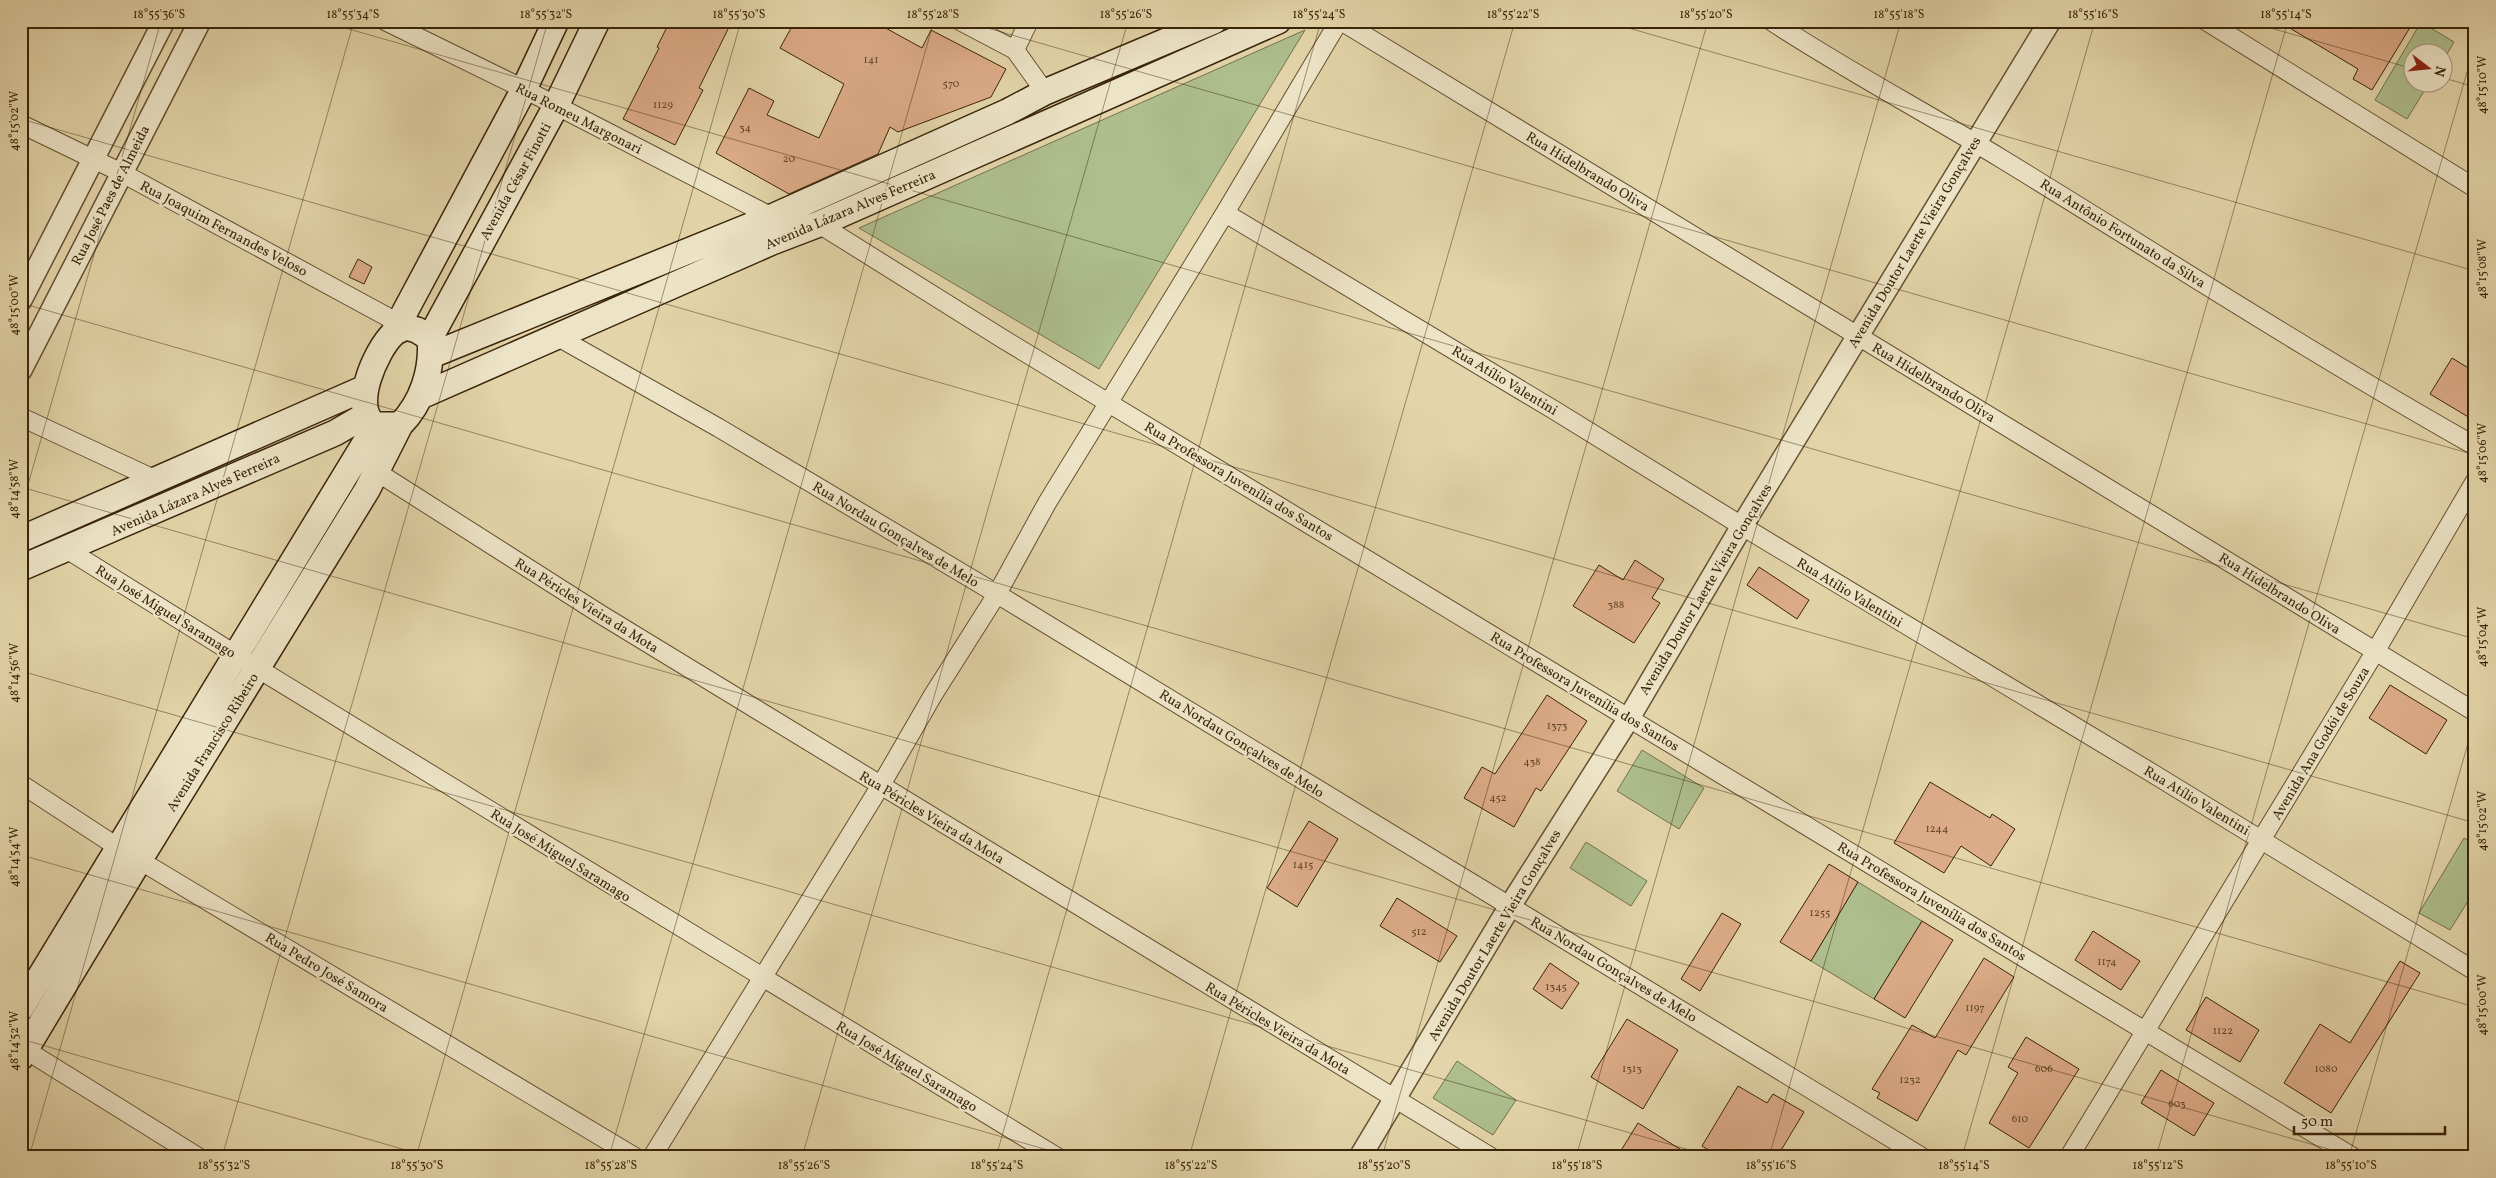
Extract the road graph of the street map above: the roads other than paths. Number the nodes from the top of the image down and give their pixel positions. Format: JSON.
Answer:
{"nodes":[{"id":1,"x":164,"y":21,"type":"edge"},
{"id":2,"x":200,"y":21,"type":"edge"},
{"id":3,"x":384,"y":21,"type":"edge"},
{"id":4,"x":556,"y":21,"type":"edge"},
{"id":5,"x":597,"y":21,"type":"edge"},
{"id":6,"x":960,"y":21,"type":"edge"},
{"id":7,"x":1029,"y":21,"type":"edge"},
{"id":8,"x":1214,"y":21,"type":"edge"},
{"id":9,"x":1278,"y":21,"type":"edge"},
{"id":10,"x":1340,"y":21,"type":"edge"},
{"id":11,"x":1771,"y":21,"type":"edge"},
{"id":12,"x":2050,"y":21,"type":"edge"},
{"id":13,"x":2206,"y":21,"type":"edge"},
{"id":14,"x":1222,"y":32,"type":"edge"},
{"id":15,"x":1015,"y":50,"type":"junction"},
{"id":16,"x":524,"y":89,"type":"junction"},
{"id":17,"x":1045,"y":92,"type":"junction"},
{"id":18,"x":556,"y":106,"type":"junction"},
{"id":19,"x":21,"y":124,"type":"edge"},
{"id":20,"x":949,"y":138,"type":"junction"},
{"id":21,"x":1975,"y":142,"type":"junction"},
{"id":22,"x":92,"y":159,"type":"junction"},
{"id":23,"x":961,"y":161,"type":"junction"},
{"id":24,"x":122,"y":173,"type":"junction"},
{"id":25,"x":2475,"y":188,"type":"edge"},
{"id":26,"x":1225,"y":213,"type":"junction"},
{"id":27,"x":772,"y":216,"type":"junction"},
{"id":28,"x":819,"y":224,"type":"junction"},
{"id":29,"x":21,"y":300,"type":"edge"},
{"id":30,"x":399,"y":328,"type":"junction"},
{"id":31,"x":1857,"y":336,"type":"junction"},
{"id":32,"x":558,"y":337,"type":"junction"},
{"id":33,"x":431,"y":347,"type":"junction"},
{"id":34,"x":21,"y":370,"type":"edge"},
{"id":35,"x":365,"y":388,"type":"junction"},
{"id":36,"x":421,"y":396,"type":"junction"},
{"id":37,"x":1108,"y":402,"type":"junction"},
{"id":38,"x":21,"y":417,"type":"edge"},
{"id":39,"x":381,"y":422,"type":"junction"},
{"id":40,"x":2475,"y":446,"type":"edge"},
{"id":41,"x":377,"y":472,"type":"junction"},
{"id":42,"x":154,"y":479,"type":"junction"},
{"id":43,"x":2475,"y":481,"type":"edge"},
{"id":44,"x":1742,"y":526,"type":"junction"},
{"id":45,"x":21,"y":538,"type":"edge"},
{"id":46,"x":68,"y":550,"type":"junction"},
{"id":47,"x":21,"y":568,"type":"edge"},
{"id":48,"x":997,"y":594,"type":"junction"},
{"id":49,"x":2375,"y":652,"type":"junction"},
{"id":50,"x":247,"y":662,"type":"junction"},
{"id":51,"x":2475,"y":712,"type":"edge"},
{"id":52,"x":1629,"y":718,"type":"junction"},
{"id":53,"x":21,"y":784,"type":"edge"},
{"id":54,"x":881,"y":785,"type":"junction"},
{"id":55,"x":2261,"y":839,"type":"junction"},
{"id":56,"x":129,"y":853,"type":"junction"},
{"id":57,"x":1510,"y":906,"type":"junction"},
{"id":58,"x":2475,"y":971,"type":"edge"},
{"id":59,"x":762,"y":978,"type":"junction"},
{"id":60,"x":21,"y":1008,"type":"edge"},
{"id":61,"x":2146,"y":1030,"type":"junction"},
{"id":62,"x":23,"y":1051,"type":"edge"},
{"id":63,"x":1395,"y":1099,"type":"junction"},
{"id":64,"x":198,"y":1157,"type":"edge"},
{"id":65,"x":635,"y":1157,"type":"edge"},
{"id":66,"x":652,"y":1157,"type":"edge"},
{"id":67,"x":1057,"y":1157,"type":"edge"},
{"id":68,"x":1360,"y":1157,"type":"edge"},
{"id":69,"x":1491,"y":1157,"type":"edge"},
{"id":70,"x":1922,"y":1157,"type":"edge"},
{"id":71,"x":2069,"y":1157,"type":"edge"},
{"id":72,"x":2353,"y":1157,"type":"edge"}],
"edges":[{"from":1,"to":22,"type":"street"},
{"from":2,"to":24,"type":"street","name":"Rua José Paes de Almeida"},
{"from":3,"to":16,"type":"street","name":"Rua Romeu Margonari"},
{"from":4,"to":16,"type":"main road"},
{"from":5,"to":18,"type":"main road","name":"Avenida César Finotti"},
{"from":6,"to":15,"type":"street"},
{"from":7,"to":15,"type":"street"},
{"from":8,"to":17,"type":"main road","name":"Avenida Lázara Alves Ferreira"},
{"from":9,"to":14,"type":"main road","name":"Avenida Lázara Alves Ferreira"},
{"from":10,"to":26,"type":"street"},
{"from":10,"to":31,"type":"street","name":"Rua Hidelbrando Oliva"},
{"from":11,"to":21,"type":"street","name":"Rua Antônio Fortunato da Silva"},
{"from":12,"to":21,"type":"street","name":"Avenida Doutor Laerte Vieira Gonçalves"},
{"from":13,"to":25,"type":"street"},
{"from":14,"to":23,"type":"main road","name":"Avenida Lázara Alves Ferreira"},
{"from":15,"to":17,"type":"street"},
{"from":16,"to":18,"type":"street","name":"Rua Romeu Margonari"},
{"from":16,"to":30,"type":"main road"},
{"from":17,"to":20,"type":"main road","name":"Avenida Lázara Alves Ferreira"},
{"from":18,"to":27,"type":"street","name":"Rua Romeu Margonari"},
{"from":18,"to":33,"type":"main road","name":"Avenida César Finotti"},
{"from":19,"to":22,"type":"street","name":"Rua Joaquim Fernandes Veloso"},
{"from":20,"to":23,"type":"main road"},
{"from":20,"to":27,"type":"main road","name":"Avenida Lázara Alves Ferreira"},
{"from":21,"to":31,"type":"street","name":"Avenida Doutor Laerte Vieira Gonçalves"},
{"from":21,"to":40,"type":"street","name":"Rua Antônio Fortunato da Silva"},
{"from":22,"to":24,"type":"street","name":"Rua Joaquim Fernandes Veloso"},
{"from":22,"to":29,"type":"street"},
{"from":23,"to":28,"type":"main road","name":"Avenida Lázara Alves Ferreira"},
{"from":24,"to":30,"type":"street","name":"Rua Joaquim Fernandes Veloso"},
{"from":24,"to":34,"type":"street","name":"Rua José Paes de Almeida"},
{"from":26,"to":37,"type":"street"},
{"from":26,"to":44,"type":"street","name":"Rua Atílio Valentini"},
{"from":27,"to":33,"type":"main road","name":"Avenida Lázara Alves Ferreira"},
{"from":28,"to":32,"type":"main road","name":"Avenida Lázara Alves Ferreira"},
{"from":28,"to":37,"type":"street","name":"Rua Professora Juvenília dos Santos"},
{"from":30,"to":33,"type":"main road"},
{"from":30,"to":35,"type":"main road"},
{"from":31,"to":44,"type":"street","name":"Avenida Doutor Laerte Vieira Gonçalves"},
{"from":31,"to":49,"type":"street","name":"Rua Hidelbrando Oliva"},
{"from":32,"to":36,"type":"main road","name":"Avenida Lázara Alves Ferreira"},
{"from":32,"to":48,"type":"street","name":"Rua Nordau Gonçalves de Melo"},
{"from":33,"to":36,"type":"main road","name":"Avenida César Finotti"},
{"from":35,"to":39,"type":"main road"},
{"from":35,"to":42,"type":"main road"},
{"from":36,"to":39,"type":"main road","name":"Avenida César Finotti"},
{"from":37,"to":48,"type":"street"},
{"from":37,"to":52,"type":"street","name":"Rua Professora Juvenília dos Santos"},
{"from":38,"to":42,"type":"street"},
{"from":39,"to":41,"type":"main road","name":"Avenida Francisco Ribeiro"},
{"from":39,"to":46,"type":"main road","name":"Avenida Lázara Alves Ferreira"},
{"from":39,"to":50,"type":"main road","name":"Avenida Francisco Ribeiro"},
{"from":41,"to":50,"type":"main road","name":"Avenida Francisco Ribeiro"},
{"from":41,"to":54,"type":"street","name":"Rua Péricles Vieira da Mota"},
{"from":42,"to":45,"type":"main road"},
{"from":43,"to":49,"type":"street","name":"Avenida Ana Godói de Souza"},
{"from":44,"to":52,"type":"street","name":"Avenida Doutor Laerte Vieira Gonçalves"},
{"from":44,"to":55,"type":"street","name":"Rua Atílio Valentini"},
{"from":46,"to":47,"type":"main road","name":"Avenida Lázara Alves Ferreira"},
{"from":46,"to":50,"type":"street","name":"Rua José Miguel Saramago"},
{"from":48,"to":54,"type":"street"},
{"from":48,"to":57,"type":"street","name":"Rua Nordau Gonçalves de Melo"},
{"from":49,"to":51,"type":"street","name":"Rua Hidelbrando Oliva"},
{"from":49,"to":55,"type":"street","name":"Avenida Ana Godói de Souza"},
{"from":50,"to":56,"type":"main road","name":"Avenida Francisco Ribeiro"},
{"from":50,"to":59,"type":"street","name":"Rua José Miguel Saramago"},
{"from":52,"to":57,"type":"street","name":"Avenida Doutor Laerte Vieira Gonçalves"},
{"from":52,"to":61,"type":"street","name":"Rua Professora Juvenília dos Santos"},
{"from":53,"to":56,"type":"street","name":"Rua Pedro José Samora"},
{"from":54,"to":59,"type":"street"},
{"from":54,"to":63,"type":"street","name":"Rua Péricles Vieira da Mota"},
{"from":55,"to":58,"type":"street","name":"Rua Atílio Valentini"},
{"from":55,"to":61,"type":"street","name":"Avenida Ana Godói de Souza"},
{"from":56,"to":60,"type":"main road","name":"Avenida Francisco Ribeiro"},
{"from":56,"to":62,"type":"main road","name":"Avenida Francisco Ribeiro"},
{"from":56,"to":65,"type":"street","name":"Rua Pedro José Samora"},
{"from":57,"to":63,"type":"street","name":"Avenida Doutor Laerte Vieira Gonçalves"},
{"from":57,"to":70,"type":"street","name":"Rua Nordau Gonçalves de Melo"},
{"from":59,"to":66,"type":"street"},
{"from":59,"to":67,"type":"street","name":"Rua José Miguel Saramago"},
{"from":61,"to":71,"type":"street","name":"Avenida Ana Godói de Souza"},
{"from":61,"to":72,"type":"street","name":"Rua Professora Juvenília dos Santos"},
{"from":62,"to":64,"type":"street"},
{"from":63,"to":68,"type":"street","name":"Avenida Doutor Laerte Vieira Gonçalves"},
{"from":63,"to":69,"type":"street","name":"Rua Péricles Vieira da Mota"}]}
